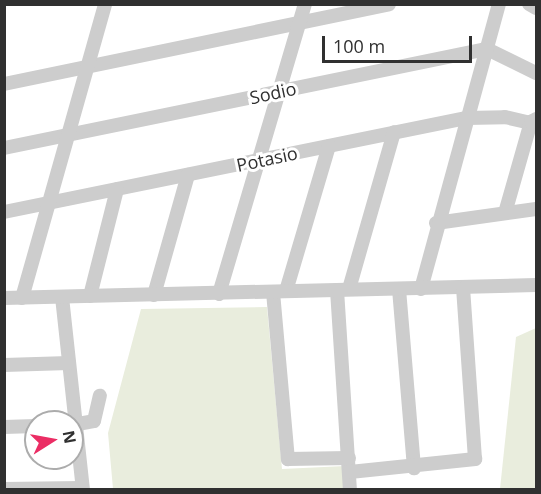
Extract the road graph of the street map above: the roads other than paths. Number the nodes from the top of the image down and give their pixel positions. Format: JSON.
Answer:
{"nodes":[{"id":1,"x":105,"y":4,"type":"edge"},
{"id":2,"x":305,"y":4,"type":"edge"},
{"id":3,"x":389,"y":4,"type":"edge"},
{"id":4,"x":500,"y":4,"type":"edge"},
{"id":5,"x":529,"y":4,"type":"edge"},
{"id":6,"x":537,"y":8,"type":"edge"},
{"id":7,"x":300,"y":23,"type":"junction"},
{"id":8,"x":487,"y":49,"type":"junction"},
{"id":9,"x":87,"y":67,"type":"junction"},
{"id":10,"x":537,"y":74,"type":"edge"},
{"id":11,"x":4,"y":84,"type":"edge"},
{"id":12,"x":281,"y":91,"type":"junction"},
{"id":13,"x":466,"y":118,"type":"junction"},
{"id":14,"x":535,"y":122,"type":"edge"},
{"id":15,"x":394,"y":132,"type":"junction"},
{"id":16,"x":67,"y":136,"type":"junction"},
{"id":17,"x":329,"y":146,"type":"junction"},
{"id":18,"x":4,"y":148,"type":"edge"},
{"id":19,"x":258,"y":160,"type":"junction"},
{"id":20,"x":188,"y":175,"type":"junction"},
{"id":21,"x":117,"y":189,"type":"junction"},
{"id":22,"x":47,"y":203,"type":"junction"},
{"id":23,"x":537,"y":209,"type":"edge"},
{"id":24,"x":4,"y":212,"type":"edge"},
{"id":25,"x":505,"y":213,"type":"junction"},
{"id":26,"x":436,"y":223,"type":"junction"},
{"id":27,"x":537,"y":285,"type":"edge"},
{"id":28,"x":463,"y":288,"type":"junction"},
{"id":29,"x":399,"y":289,"type":"junction"},
{"id":30,"x":421,"y":289,"type":"junction"},
{"id":31,"x":343,"y":290,"type":"junction"},
{"id":32,"x":280,"y":291,"type":"junction"},
{"id":33,"x":219,"y":294,"type":"junction"},
{"id":34,"x":154,"y":295,"type":"junction"},
{"id":35,"x":90,"y":296,"type":"junction"},
{"id":36,"x":62,"y":297,"type":"junction"},
{"id":37,"x":4,"y":298,"type":"edge"},
{"id":38,"x":22,"y":298,"type":"junction"},
{"id":39,"x":69,"y":363,"type":"junction"},
{"id":40,"x":4,"y":365,"type":"edge"},
{"id":41,"x":100,"y":396,"type":"dead end"},
{"id":42,"x":73,"y":410,"type":"edge"},
{"id":43,"x":84,"y":422,"type":"edge"},
{"id":44,"x":24,"y":426,"type":"edge"},
{"id":45,"x":4,"y":427,"type":"edge"},
{"id":46,"x":350,"y":465,"type":"junction"},
{"id":47,"x":414,"y":468,"type":"junction"},
{"id":48,"x":80,"y":470,"type":"edge"},
{"id":49,"x":4,"y":489,"type":"edge"},
{"id":50,"x":82,"y":489,"type":"edge"},
{"id":51,"x":350,"y":489,"type":"edge"}],
"edges":[{"from":1,"to":9,"type":"street"},
{"from":2,"to":7,"type":"street"},
{"from":3,"to":7,"type":"street"},
{"from":4,"to":8,"type":"street"},
{"from":5,"to":6,"type":"street"},
{"from":7,"to":9,"type":"street"},
{"from":7,"to":12,"type":"street"},
{"from":8,"to":10,"type":"street"},
{"from":8,"to":12,"type":"street","name":"Sodio"},
{"from":8,"to":13,"type":"street"},
{"from":9,"to":11,"type":"street"},
{"from":9,"to":16,"type":"street"},
{"from":12,"to":16,"type":"street","name":"Sodio"},
{"from":12,"to":19,"type":"street"},
{"from":13,"to":14,"type":"street","name":"Potasio"},
{"from":13,"to":15,"type":"street","name":"Potasio"},
{"from":13,"to":26,"type":"street"},
{"from":14,"to":25,"type":"street"},
{"from":15,"to":17,"type":"street","name":"Potasio"},
{"from":15,"to":31,"type":"street"},
{"from":16,"to":18,"type":"street","name":"Sodio"},
{"from":16,"to":22,"type":"street"},
{"from":17,"to":19,"type":"street","name":"Potasio"},
{"from":17,"to":32,"type":"street"},
{"from":19,"to":20,"type":"street","name":"Potasio"},
{"from":19,"to":33,"type":"street"},
{"from":20,"to":21,"type":"street","name":"Potasio"},
{"from":20,"to":34,"type":"street"},
{"from":21,"to":22,"type":"street","name":"Potasio"},
{"from":21,"to":35,"type":"street"},
{"from":22,"to":24,"type":"street","name":"Potasio"},
{"from":22,"to":38,"type":"street"},
{"from":23,"to":25,"type":"street"},
{"from":25,"to":26,"type":"street"},
{"from":26,"to":30,"type":"street"},
{"from":27,"to":28,"type":"street"},
{"from":28,"to":30,"type":"street"},
{"from":28,"to":47,"type":"street"},
{"from":29,"to":30,"type":"street"},
{"from":29,"to":31,"type":"street"},
{"from":29,"to":47,"type":"street"},
{"from":31,"to":32,"type":"street"},
{"from":31,"to":46,"type":"street"},
{"from":32,"to":33,"type":"street"},
{"from":32,"to":46,"type":"street"},
{"from":33,"to":34,"type":"street"},
{"from":34,"to":35,"type":"street"},
{"from":35,"to":36,"type":"street"},
{"from":36,"to":38,"type":"street"},
{"from":36,"to":39,"type":"street"},
{"from":37,"to":38,"type":"street"},
{"from":39,"to":40,"type":"street"},
{"from":39,"to":42,"type":"street"},
{"from":41,"to":43,"type":"street"},
{"from":44,"to":45,"type":"street"},
{"from":46,"to":47,"type":"street"},
{"from":46,"to":51,"type":"street"},
{"from":48,"to":50,"type":"street"},
{"from":49,"to":50,"type":"street"}]}
